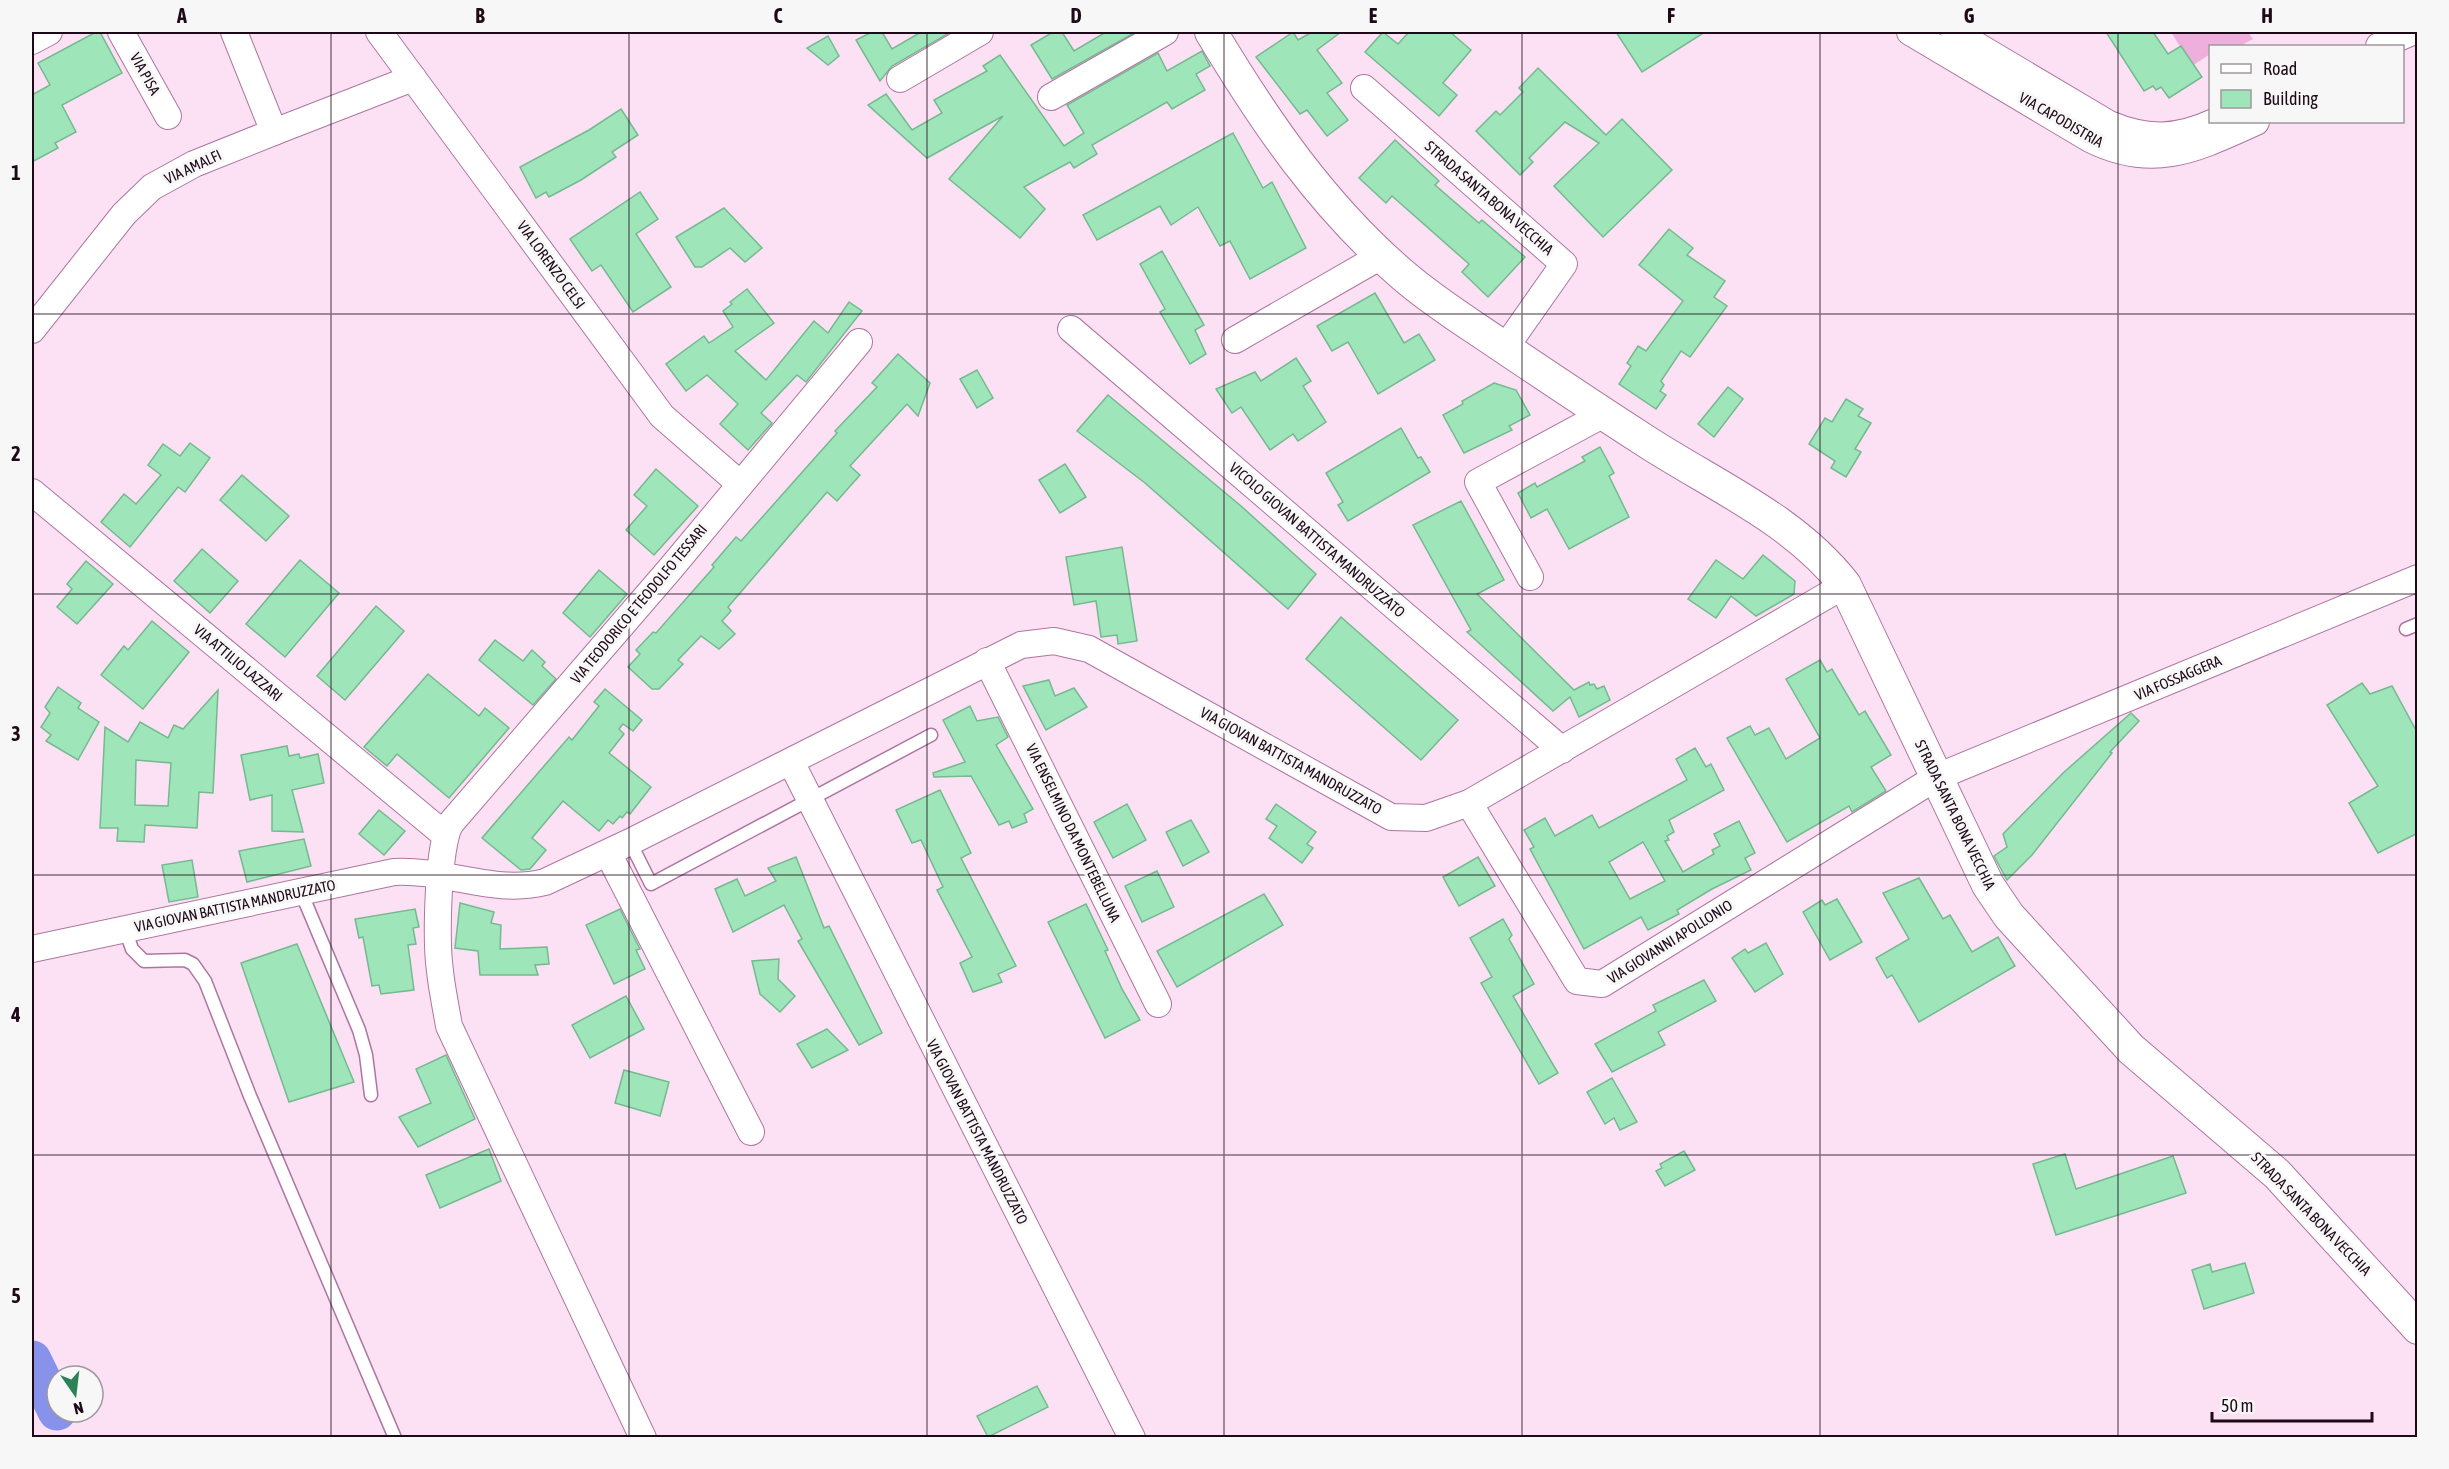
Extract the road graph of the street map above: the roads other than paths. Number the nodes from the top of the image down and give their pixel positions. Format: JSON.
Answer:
{"nodes":[{"id":1,"x":49,"y":32,"type":"edge"},
{"id":2,"x":121,"y":32,"type":"edge"},
{"id":3,"x":234,"y":32,"type":"edge"},
{"id":4,"x":379,"y":32,"type":"edge"},
{"id":5,"x":980,"y":32,"type":"edge"},
{"id":6,"x":1165,"y":32,"type":"edge"},
{"id":7,"x":1211,"y":32,"type":"edge"},
{"id":8,"x":1910,"y":32,"type":"edge"},
{"id":9,"x":1954,"y":32,"type":"edge"},
{"id":10,"x":2412,"y":32,"type":"edge"},
{"id":11,"x":32,"y":41,"type":"edge"},
{"id":12,"x":2381,"y":45,"type":"edge"},
{"id":13,"x":2418,"y":48,"type":"edge"},
{"id":14,"x":2404,"y":55,"type":"edge"},
{"id":15,"x":413,"y":78,"type":"junction"},
{"id":16,"x":900,"y":78,"type":"dead end"},
{"id":17,"x":1364,"y":88,"type":"dead end"},
{"id":18,"x":1051,"y":98,"type":"dead end"},
{"id":19,"x":168,"y":116,"type":"dead end"},
{"id":20,"x":2213,"y":123,"type":"edge"},
{"id":21,"x":2254,"y":123,"type":"edge"},
{"id":22,"x":274,"y":132,"type":"junction"},
{"id":23,"x":1381,"y":256,"type":"junction"},
{"id":24,"x":1071,"y":329,"type":"dead end"},
{"id":25,"x":32,"y":330,"type":"edge"},
{"id":26,"x":1235,"y":340,"type":"dead end"},
{"id":27,"x":860,"y":342,"type":"dead end"},
{"id":28,"x":1505,"y":348,"type":"junction"},
{"id":29,"x":1604,"y":414,"type":"junction"},
{"id":30,"x":739,"y":483,"type":"junction"},
{"id":31,"x":32,"y":492,"type":"edge"},
{"id":32,"x":1530,"y":577,"type":"dead end"},
{"id":33,"x":2418,"y":578,"type":"edge"},
{"id":34,"x":1845,"y":585,"type":"junction"},
{"id":35,"x":987,"y":661,"type":"junction"},
{"id":36,"x":931,"y":735,"type":"dead end"},
{"id":37,"x":1562,"y":750,"type":"junction"},
{"id":38,"x":791,"y":762,"type":"junction"},
{"id":39,"x":1937,"y":777,"type":"junction"},
{"id":40,"x":810,"y":801,"type":"junction"},
{"id":41,"x":1469,"y":802,"type":"junction"},
{"id":42,"x":445,"y":835,"type":"junction"},
{"id":43,"x":619,"y":848,"type":"junction"},
{"id":44,"x":440,"y":875,"type":"junction"},
{"id":45,"x":301,"y":892,"type":"junction"},
{"id":46,"x":125,"y":929,"type":"junction"},
{"id":47,"x":32,"y":949,"type":"edge"},
{"id":48,"x":1158,"y":1004,"type":"dead end"},
{"id":49,"x":371,"y":1095,"type":"dead end"},
{"id":50,"x":751,"y":1132,"type":"dead end"},
{"id":51,"x":2418,"y":1328,"type":"edge"},
{"id":52,"x":395,"y":1437,"type":"edge"},
{"id":53,"x":643,"y":1437,"type":"edge"},
{"id":54,"x":1132,"y":1437,"type":"edge"}],
"edges":[{"from":1,"to":11,"type":"street"},
{"from":2,"to":19,"type":"street","name":"VIA PISA"},
{"from":3,"to":22,"type":"street"},
{"from":4,"to":15,"type":"street","name":"VIA LORENZO CELSI"},
{"from":5,"to":16,"type":"street"},
{"from":6,"to":18,"type":"street"},
{"from":7,"to":23,"type":"street","name":"STRADA SANTA BONA VECCHIA"},
{"from":8,"to":21,"type":"street","name":"VIA CAPODISTRIA"},
{"from":9,"to":20,"type":"street","name":"VIA CAPODISTRIA"},
{"from":10,"to":12,"type":"street"},
{"from":13,"to":14,"type":"street"},
{"from":15,"to":22,"type":"street","name":"VIA AMALFI"},
{"from":15,"to":30,"type":"street","name":"VIA LORENZO CELSI"},
{"from":17,"to":28,"type":"street","name":"STRADA SANTA BONA VECCHIA"},
{"from":22,"to":25,"type":"street","name":"VIA AMALFI"},
{"from":23,"to":26,"type":"street"},
{"from":23,"to":28,"type":"street","name":"STRADA SANTA BONA VECCHIA"},
{"from":24,"to":37,"type":"street","name":"VICOLO GIOVAN BATTISTA MANDRUZZATO"},
{"from":27,"to":30,"type":"street","name":"VIA TEODORICO E TEODOLFO TESSARI"},
{"from":28,"to":29,"type":"street","name":"STRADA SANTA BONA VECCHIA"},
{"from":29,"to":32,"type":"street"},
{"from":29,"to":34,"type":"street","name":"STRADA SANTA BONA VECCHIA"},
{"from":30,"to":42,"type":"street","name":"VIA TEODORICO E TEODOLFO TESSARI"},
{"from":31,"to":42,"type":"street","name":"VIA ATTILIO LAZZARI"},
{"from":33,"to":39,"type":"street","name":"VIA FOSSAGGERA"},
{"from":34,"to":37,"type":"street","name":"VIA GIOVAN BATTISTA MANDRUZZATO"},
{"from":34,"to":39,"type":"street","name":"STRADA SANTA BONA VECCHIA"},
{"from":35,"to":38,"type":"street","name":"VIA GIOVAN BATTISTA MANDRUZZATO"},
{"from":35,"to":41,"type":"street","name":"VIA GIOVAN BATTISTA MANDRUZZATO"},
{"from":35,"to":48,"type":"street","name":"VIA ENSELMINO DA MONTEBELLUNA"},
{"from":36,"to":40,"type":"lane"},
{"from":37,"to":41,"type":"street","name":"VIA GIOVAN BATTISTA MANDRUZZATO"},
{"from":38,"to":40,"type":"street","name":"VIA GIOVAN BATTISTA MANDRUZZATO"},
{"from":38,"to":43,"type":"street","name":"VIA GIOVAN BATTISTA MANDRUZZATO"},
{"from":39,"to":41,"type":"street","name":"VIA GIOVANNI APOLLONIO"},
{"from":39,"to":51,"type":"street","name":"STRADA SANTA BONA VECCHIA"},
{"from":40,"to":43,"type":"lane"},
{"from":40,"to":54,"type":"street","name":"VIA GIOVAN BATTISTA MANDRUZZATO"},
{"from":42,"to":44,"type":"street","name":"VIA TEODORICO E TEODOLFO TESSARI"},
{"from":43,"to":44,"type":"street","name":"VIA GIOVAN BATTISTA MANDRUZZATO"},
{"from":43,"to":50,"type":"street"},
{"from":44,"to":45,"type":"street","name":"VIA GIOVAN BATTISTA MANDRUZZATO"},
{"from":44,"to":53,"type":"street"},
{"from":45,"to":46,"type":"street","name":"VIA GIOVAN BATTISTA MANDRUZZATO"},
{"from":45,"to":49,"type":"lane"},
{"from":46,"to":47,"type":"street","name":"VIA GIOVAN BATTISTA MANDRUZZATO"},
{"from":46,"to":52,"type":"lane"}]}
